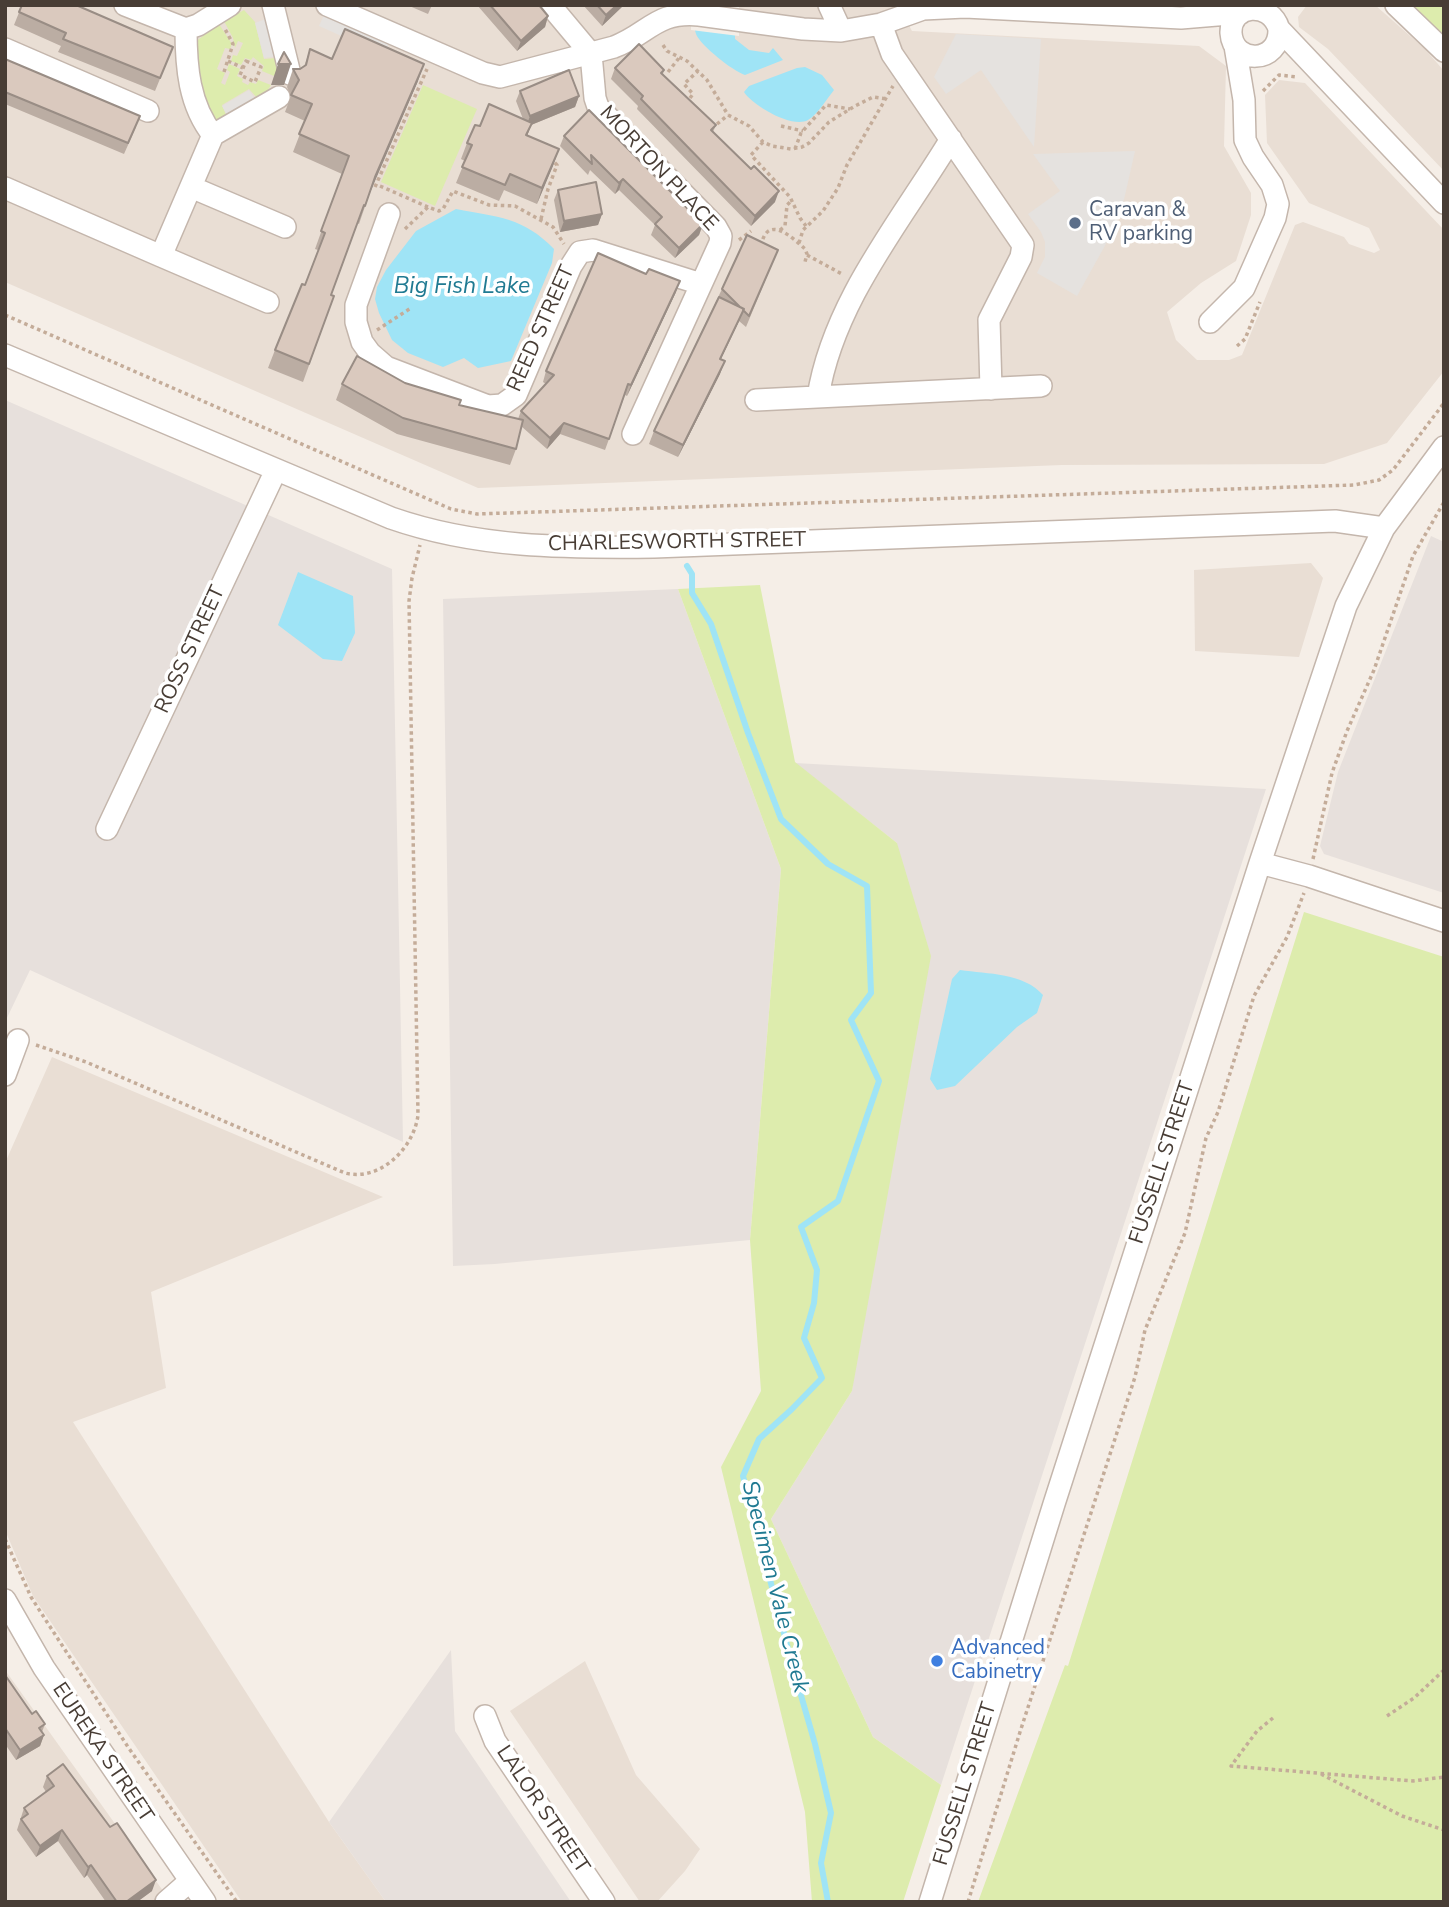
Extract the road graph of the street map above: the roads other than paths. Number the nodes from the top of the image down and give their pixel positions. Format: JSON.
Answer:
{"nodes":[{"id":1,"x":125,"y":5,"type":"edge"},
{"id":2,"x":230,"y":5,"type":"edge"},
{"id":3,"x":273,"y":5,"type":"edge"},
{"id":4,"x":327,"y":5,"type":"edge"},
{"id":5,"x":550,"y":5,"type":"edge"},
{"id":6,"x":829,"y":5,"type":"edge"},
{"id":7,"x":1396,"y":5,"type":"edge"},
{"id":8,"x":929,"y":7,"type":"edge"},
{"id":9,"x":1245,"y":10,"type":"edge"},
{"id":10,"x":1181,"y":18,"type":"junction"},
{"id":11,"x":1280,"y":20,"type":"edge"},
{"id":12,"x":881,"y":24,"type":"junction"},
{"id":13,"x":186,"y":29,"type":"junction"},
{"id":14,"x":841,"y":30,"type":"junction"},
{"id":15,"x":1234,"y":44,"type":"junction"},
{"id":16,"x":5,"y":49,"type":"edge"},
{"id":17,"x":1444,"y":51,"type":"edge"},
{"id":18,"x":591,"y":54,"type":"junction"},
{"id":19,"x":1266,"y":54,"type":"junction"},
{"id":20,"x":1321,"y":71,"type":"junction"},
{"id":21,"x":290,"y":74,"type":"edge"},
{"id":22,"x":279,"y":97,"type":"dead end"},
{"id":23,"x":1252,"y":98,"type":"junction"},
{"id":24,"x":148,"y":111,"type":"dead end"},
{"id":25,"x":213,"y":135,"type":"junction"},
{"id":26,"x":951,"y":139,"type":"junction"},
{"id":27,"x":191,"y":187,"type":"junction"},
{"id":28,"x":5,"y":188,"type":"edge"},
{"id":29,"x":1444,"y":203,"type":"edge"},
{"id":30,"x":389,"y":214,"type":"dead end"},
{"id":31,"x":285,"y":227,"type":"dead end"},
{"id":32,"x":161,"y":256,"type":"junction"},
{"id":33,"x":701,"y":284,"type":"junction"},
{"id":34,"x":268,"y":302,"type":"dead end"},
{"id":35,"x":1210,"y":322,"type":"dead end"},
{"id":36,"x":5,"y":355,"type":"edge"},
{"id":37,"x":1041,"y":386,"type":"dead end"},
{"id":38,"x":991,"y":389,"type":"junction"},
{"id":39,"x":818,"y":397,"type":"junction"},
{"id":40,"x":756,"y":400,"type":"dead end"},
{"id":41,"x":633,"y":434,"type":"dead end"},
{"id":42,"x":1444,"y":447,"type":"edge"},
{"id":43,"x":276,"y":470,"type":"junction"},
{"id":44,"x":1384,"y":528,"type":"junction"},
{"id":45,"x":107,"y":829,"type":"dead end"},
{"id":46,"x":1260,"y":863,"type":"junction"},
{"id":47,"x":1444,"y":921,"type":"edge"},
{"id":48,"x":19,"y":1040,"type":"road end"},
{"id":49,"x":5,"y":1075,"type":"edge"},
{"id":50,"x":5,"y":1601,"type":"edge"},
{"id":51,"x":485,"y":1716,"type":"dead end"},
{"id":52,"x":190,"y":1881,"type":"junction"},
{"id":53,"x":166,"y":1902,"type":"edge"},
{"id":54,"x":205,"y":1902,"type":"edge"},
{"id":55,"x":604,"y":1902,"type":"edge"},
{"id":56,"x":930,"y":1902,"type":"edge"}],
"edges":[{"from":1,"to":13,"type":"street"},
{"from":2,"to":13,"type":"street"},
{"from":3,"to":21,"type":"street"},
{"from":4,"to":18,"type":"street"},
{"from":5,"to":18,"type":"street"},
{"from":6,"to":14,"type":"street"},
{"from":7,"to":17,"type":"street"},
{"from":8,"to":10,"type":"street"},
{"from":8,"to":12,"type":"street"},
{"from":9,"to":10,"type":"street"},
{"from":9,"to":11,"type":"street"},
{"from":9,"to":15,"type":"street"},
{"from":10,"to":15,"type":"street"},
{"from":11,"to":19,"type":"street"},
{"from":11,"to":20,"type":"street"},
{"from":12,"to":14,"type":"street"},
{"from":12,"to":26,"type":"street"},
{"from":13,"to":25,"type":"street"},
{"from":14,"to":18,"type":"street"},
{"from":15,"to":19,"type":"street"},
{"from":15,"to":23,"type":"street"},
{"from":16,"to":24,"type":"street"},
{"from":18,"to":33,"type":"street","name":"MORTON PLACE"},
{"from":19,"to":20,"type":"street"},
{"from":19,"to":23,"type":"street"},
{"from":20,"to":29,"type":"street"},
{"from":22,"to":25,"type":"street"},
{"from":23,"to":35,"type":"street"},
{"from":25,"to":27,"type":"street"},
{"from":26,"to":38,"type":"street"},
{"from":26,"to":39,"type":"street"},
{"from":27,"to":31,"type":"street"},
{"from":27,"to":32,"type":"street"},
{"from":28,"to":32,"type":"street"},
{"from":30,"to":33,"type":"street","name":"REED STREET"},
{"from":32,"to":34,"type":"street"},
{"from":33,"to":41,"type":"street","name":"MORTON PLACE"},
{"from":36,"to":43,"type":"street","name":"CHARLESWORTH STREET"},
{"from":37,"to":38,"type":"street"},
{"from":38,"to":39,"type":"street"},
{"from":39,"to":40,"type":"street"},
{"from":42,"to":44,"type":"street","name":"FUSSELL STREET"},
{"from":43,"to":44,"type":"street","name":"CHARLESWORTH STREET"},
{"from":43,"to":45,"type":"street","name":"ROSS STREET"},
{"from":44,"to":46,"type":"street","name":"FUSSELL STREET"},
{"from":46,"to":47,"type":"street"},
{"from":46,"to":56,"type":"street","name":"FUSSELL STREET"},
{"from":48,"to":49,"type":"street"},
{"from":50,"to":52,"type":"street","name":"EUREKA STREET"},
{"from":51,"to":55,"type":"street","name":"LALOR STREET"},
{"from":52,"to":53,"type":"street"},
{"from":52,"to":54,"type":"street","name":"EUREKA STREET"}]}
